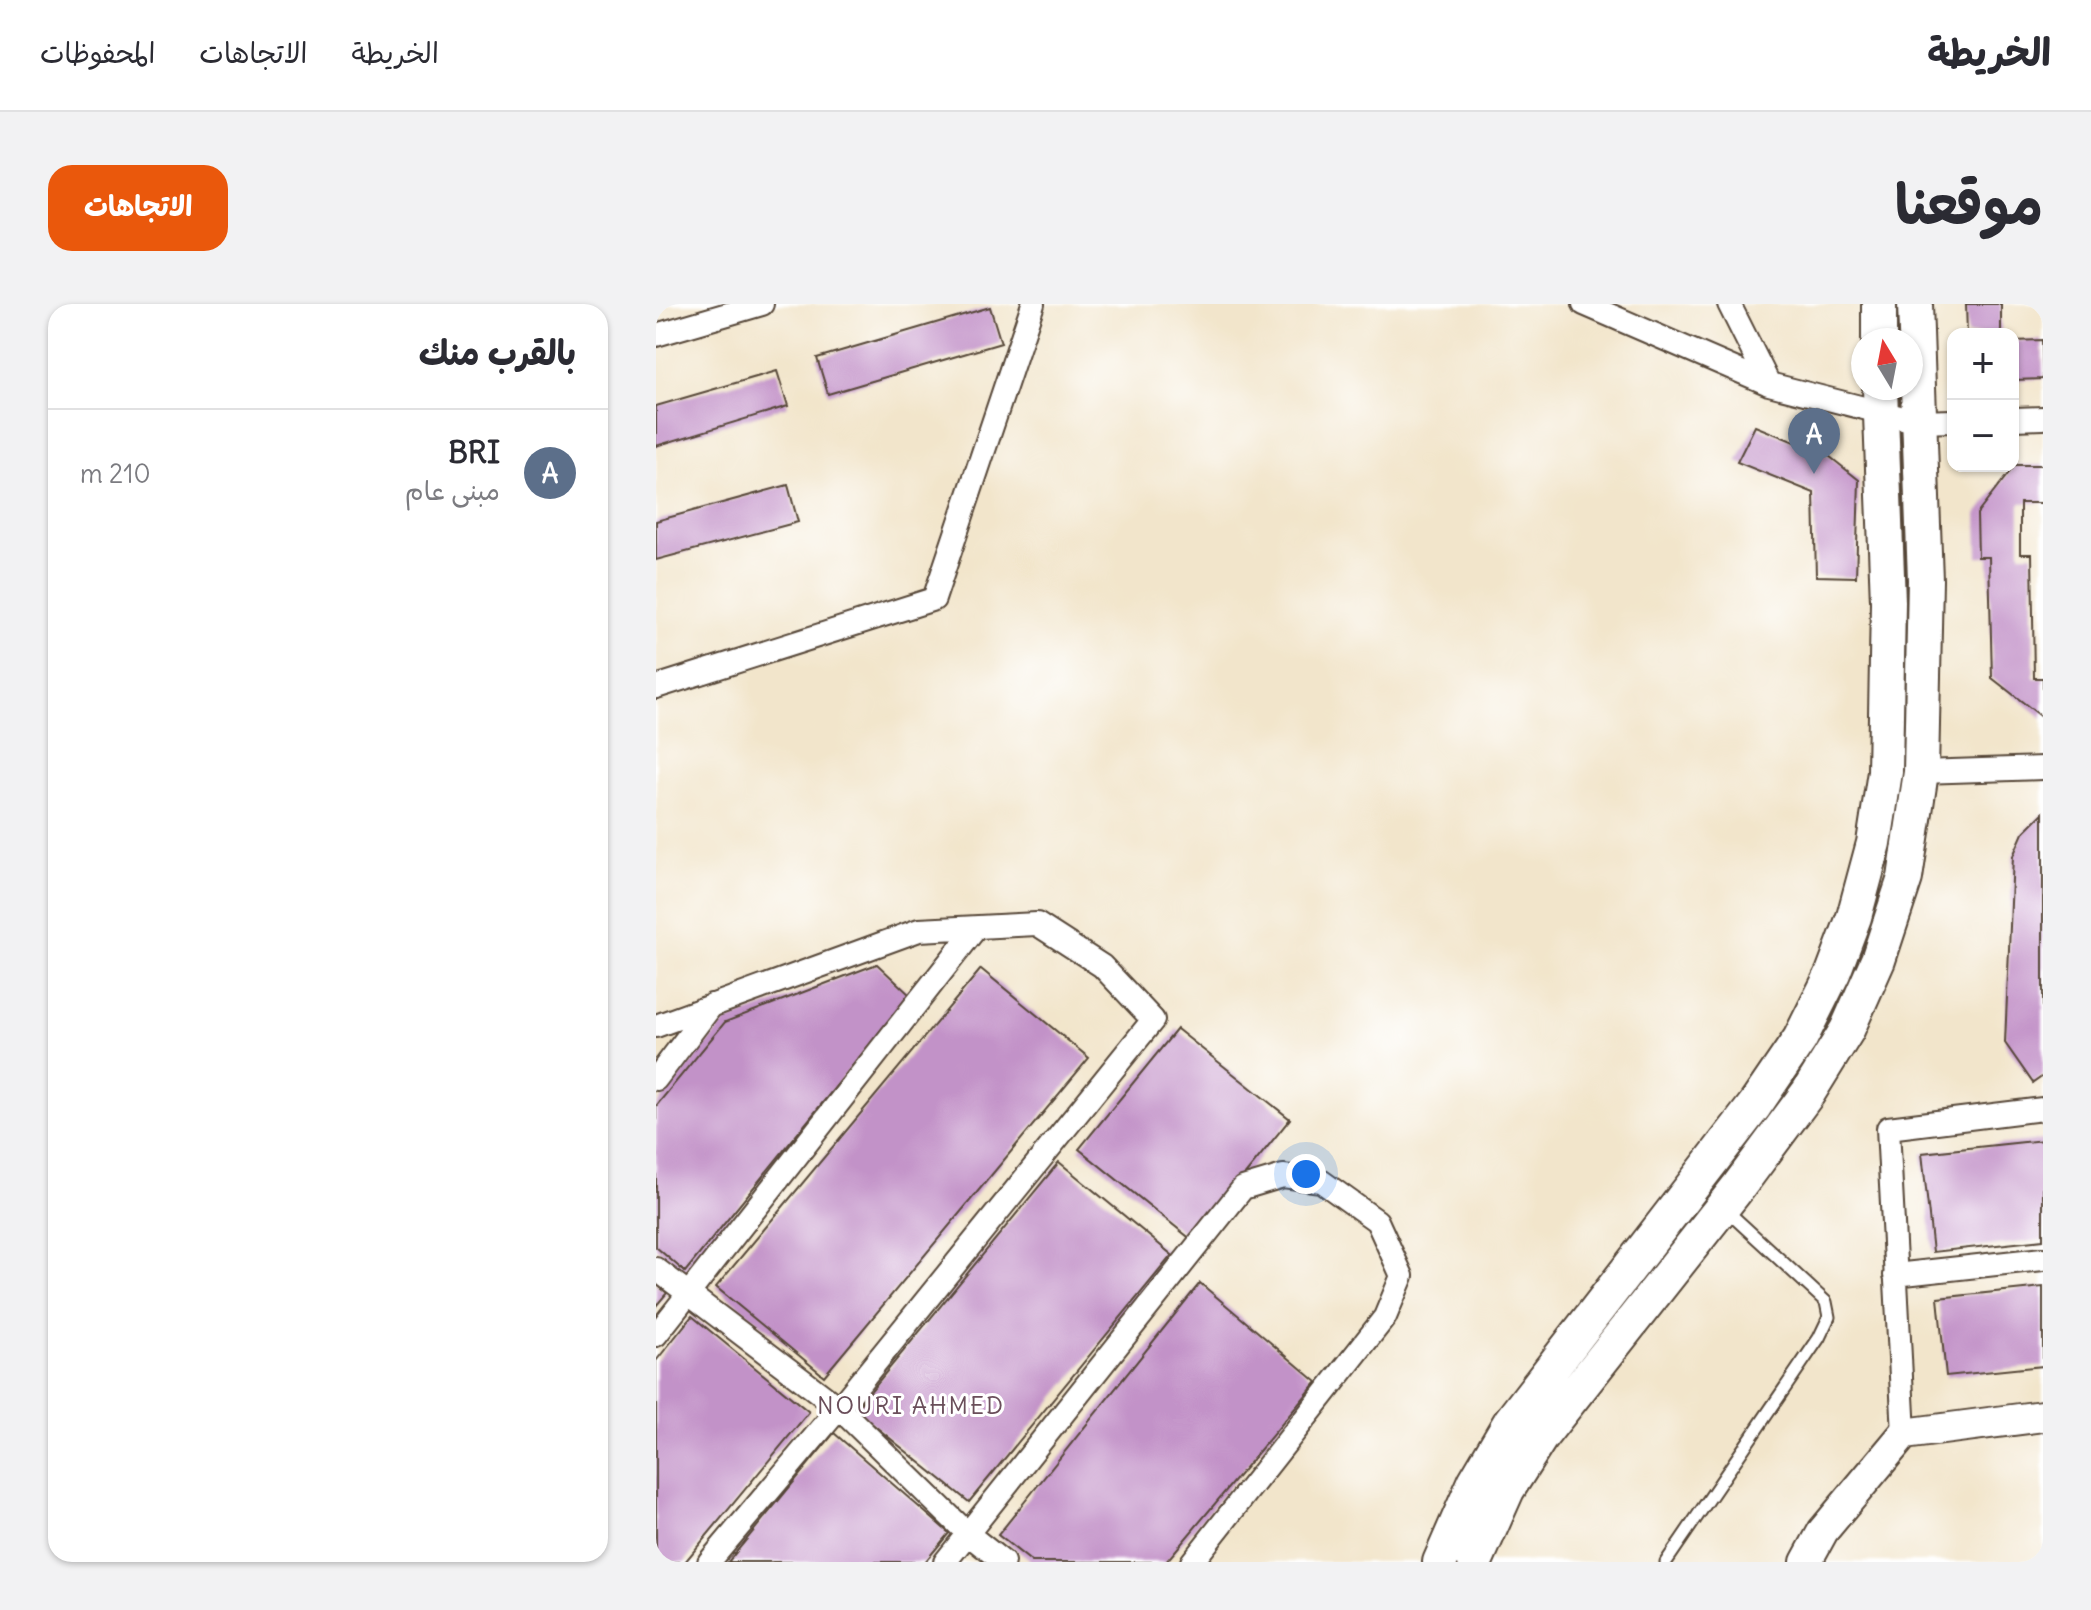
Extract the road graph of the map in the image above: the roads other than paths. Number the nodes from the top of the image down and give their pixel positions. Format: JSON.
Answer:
{"nodes":[{"id":1,"x":762,"y":304,"type":"edge"},
{"id":2,"x":1033,"y":304,"type":"edge"},
{"id":3,"x":1584,"y":304,"type":"edge"},
{"id":4,"x":1729,"y":304,"type":"edge"},
{"id":5,"x":1879,"y":304,"type":"edge"},
{"id":6,"x":1915,"y":304,"type":"edge"},
{"id":7,"x":1879,"y":328,"type":"edge"},
{"id":8,"x":656,"y":335,"type":"edge"},
{"id":9,"x":1769,"y":384,"type":"junction"},
{"id":10,"x":1851,"y":395,"type":"edge"},
{"id":11,"x":1881,"y":400,"type":"edge"},
{"id":12,"x":1883,"y":400,"type":"edge"},
{"id":13,"x":2043,"y":418,"type":"edge"},
{"id":14,"x":2019,"y":419,"type":"edge"},
{"id":15,"x":1947,"y":421,"type":"edge"},
{"id":16,"x":1919,"y":422,"type":"junction"},
{"id":17,"x":656,"y":687,"type":"edge"},
{"id":18,"x":2043,"y":768,"type":"edge"},
{"id":19,"x":1921,"y":772,"type":"junction"},
{"id":20,"x":976,"y":928,"type":"junction"},
{"id":21,"x":712,"y":1005,"type":"junction"},
{"id":22,"x":656,"y":1026,"type":"edge"},
{"id":23,"x":656,"y":1079,"type":"edge"},
{"id":24,"x":2043,"y":1109,"type":"edge"},
{"id":25,"x":1723,"y":1207,"type":"junction"},
{"id":26,"x":2043,"y":1259,"type":"edge"},
{"id":27,"x":656,"y":1269,"type":"edge"},
{"id":28,"x":1895,"y":1275,"type":"junction"},
{"id":29,"x":689,"y":1296,"type":"junction"},
{"id":30,"x":656,"y":1335,"type":"edge"},
{"id":31,"x":839,"y":1408,"type":"junction"},
{"id":32,"x":2043,"y":1416,"type":"edge"},
{"id":33,"x":1904,"y":1434,"type":"junction"},
{"id":34,"x":968,"y":1534,"type":"junction"},
{"id":35,"x":709,"y":1562,"type":"edge"},
{"id":36,"x":945,"y":1562,"type":"edge"},
{"id":37,"x":1003,"y":1562,"type":"edge"},
{"id":38,"x":1192,"y":1562,"type":"edge"},
{"id":39,"x":1440,"y":1562,"type":"edge"},
{"id":40,"x":1475,"y":1562,"type":"edge"},
{"id":41,"x":1666,"y":1562,"type":"edge"},
{"id":42,"x":1806,"y":1562,"type":"edge"}],
"edges":[{"from":1,"to":8,"type":"street"},
{"from":2,"to":17,"type":"street"},
{"from":3,"to":9,"type":"street"},
{"from":4,"to":9,"type":"street"},
{"from":5,"to":7,"type":"main road"},
{"from":6,"to":16,"type":"main road"},
{"from":9,"to":10,"type":"street"},
{"from":11,"to":39,"type":"main road"},
{"from":12,"to":16,"type":"street"},
{"from":13,"to":14,"type":"street"},
{"from":15,"to":16,"type":"street"},
{"from":16,"to":19,"type":"main road"},
{"from":18,"to":19,"type":"street"},
{"from":19,"to":25,"type":"main road"},
{"from":20,"to":21,"type":"street"},
{"from":20,"to":29,"type":"street"},
{"from":20,"to":31,"type":"street"},
{"from":21,"to":22,"type":"street"},
{"from":21,"to":23,"type":"street"},
{"from":24,"to":28,"type":"street"},
{"from":25,"to":40,"type":"main road"},
{"from":25,"to":41,"type":"lane"},
{"from":26,"to":28,"type":"street"},
{"from":27,"to":29,"type":"street"},
{"from":28,"to":33,"type":"street"},
{"from":29,"to":30,"type":"street"},
{"from":29,"to":31,"type":"street"},
{"from":31,"to":34,"type":"street"},
{"from":31,"to":35,"type":"street"},
{"from":32,"to":33,"type":"street"},
{"from":33,"to":42,"type":"street"},
{"from":34,"to":36,"type":"street"},
{"from":34,"to":37,"type":"street"},
{"from":34,"to":38,"type":"street"}]}
